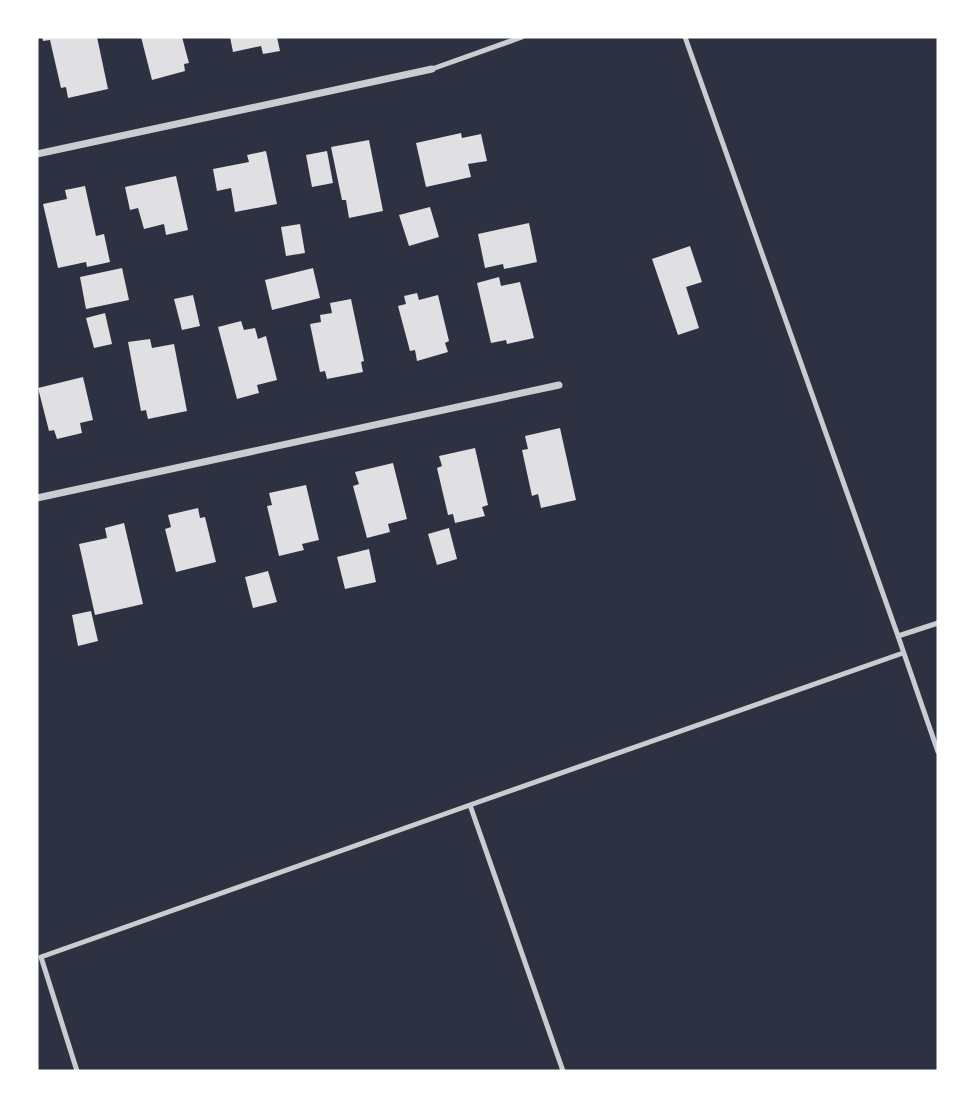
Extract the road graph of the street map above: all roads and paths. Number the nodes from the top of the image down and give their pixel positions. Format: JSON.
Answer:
{"nodes":[{"id":1,"x":523,"y":37,"type":"edge"},
{"id":2,"x":685,"y":37,"type":"edge"},
{"id":3,"x":432,"y":69,"type":"joint"},
{"id":4,"x":37,"y":154,"type":"edge"},
{"id":5,"x":559,"y":385,"type":"dead end"},
{"id":6,"x":37,"y":498,"type":"edge"},
{"id":7,"x":938,"y":623,"type":"edge"},
{"id":8,"x":898,"y":636,"type":"junction"},
{"id":9,"x":903,"y":653,"type":"junction"},
{"id":10,"x":938,"y":752,"type":"edge"},
{"id":11,"x":470,"y":805,"type":"junction"},
{"id":12,"x":77,"y":1071,"type":"edge"},
{"id":13,"x":563,"y":1071,"type":"edge"}],
"edges":[{"from":1,"to":3,"type":"lane"},
{"from":2,"to":8,"type":"lane"},
{"from":3,"to":4,"type":"street"},
{"from":5,"to":6,"type":"street"},
{"from":7,"to":8,"type":"lane"},
{"from":8,"to":9,"type":"lane"},
{"from":9,"to":10,"type":"lane"},
{"from":9,"to":11,"type":"lane"},
{"from":11,"to":12,"type":"lane"},
{"from":11,"to":13,"type":"lane"}]}
